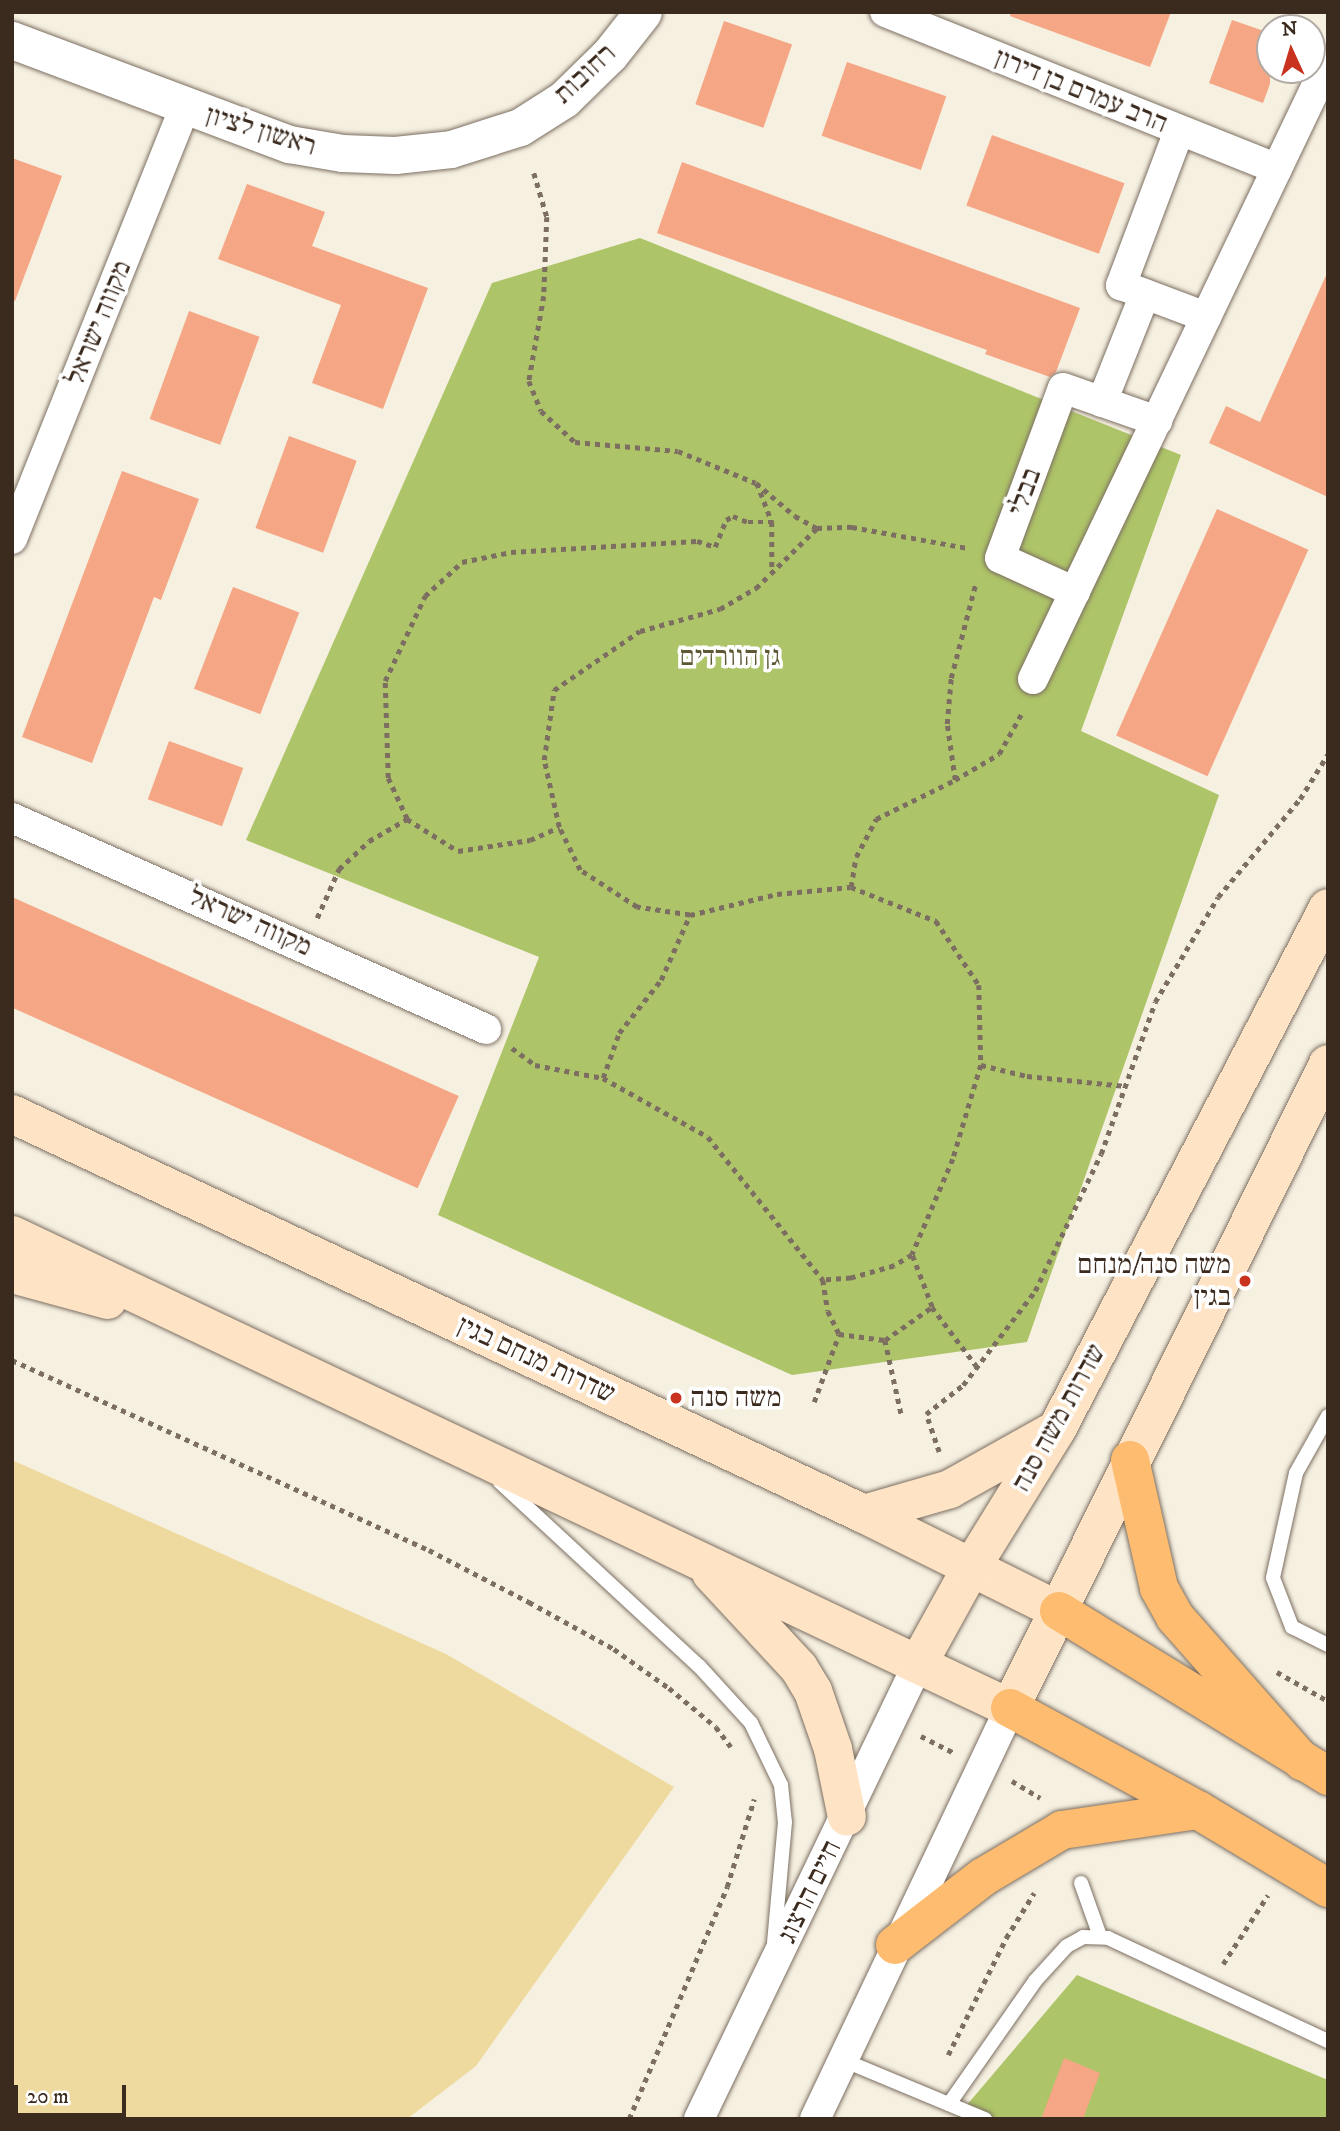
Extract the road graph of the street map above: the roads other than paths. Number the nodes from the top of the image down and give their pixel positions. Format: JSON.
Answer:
{"nodes":[{"id":1,"x":643,"y":12,"type":"edge"},
{"id":2,"x":885,"y":12,"type":"edge"},
{"id":3,"x":19,"y":47,"type":"edge"},
{"id":4,"x":1328,"y":62,"type":"edge"},
{"id":5,"x":186,"y":107,"type":"junction"},
{"id":6,"x":520,"y":127,"type":"joint"},
{"id":7,"x":1179,"y":131,"type":"junction"},
{"id":8,"x":1278,"y":169,"type":"junction"},
{"id":9,"x":1145,"y":294,"type":"junction"},
{"id":10,"x":1206,"y":317,"type":"junction"},
{"id":11,"x":1102,"y":402,"type":"junction"},
{"id":12,"x":1157,"y":421,"type":"junction"},
{"id":13,"x":12,"y":539,"type":"edge"},
{"id":14,"x":1075,"y":592,"type":"junction"},
{"id":15,"x":1033,"y":679,"type":"road end"},
{"id":16,"x":12,"y":818,"type":"edge"},
{"id":17,"x":1328,"y":908,"type":"edge"},
{"id":18,"x":486,"y":1029,"type":"road end"},
{"id":19,"x":1328,"y":1064,"type":"edge"},
{"id":20,"x":1318,"y":1103,"type":"edge"},
{"id":21,"x":12,"y":1114,"type":"edge"},
{"id":22,"x":12,"y":1234,"type":"edge"},
{"id":23,"x":12,"y":1274,"type":"edge"},
{"id":24,"x":205,"y":1327,"type":"junction"},
{"id":25,"x":1328,"y":1416,"type":"edge"},
{"id":26,"x":1057,"y":1429,"type":"junction"},
{"id":27,"x":463,"y":1448,"type":"junction"},
{"id":28,"x":1130,"y":1460,"type":"junction"},
{"id":29,"x":864,"y":1514,"type":"junction"},
{"id":30,"x":698,"y":1558,"type":"junction"},
{"id":31,"x":971,"y":1568,"type":"junction"},
{"id":32,"x":1059,"y":1611,"type":"junction"},
{"id":33,"x":1328,"y":1645,"type":"edge"},
{"id":34,"x":919,"y":1664,"type":"junction"},
{"id":35,"x":1010,"y":1708,"type":"junction"},
{"id":36,"x":1315,"y":1769,"type":"edge"},
{"id":37,"x":1198,"y":1810,"type":"junction"},
{"id":38,"x":847,"y":1816,"type":"junction"},
{"id":39,"x":1081,"y":1883,"type":"dead end"},
{"id":40,"x":1328,"y":1888,"type":"edge"},
{"id":41,"x":1100,"y":1936,"type":"junction"},
{"id":42,"x":895,"y":1945,"type":"junction"},
{"id":43,"x":771,"y":1971,"type":"junction"},
{"id":44,"x":1328,"y":2041,"type":"edge"},
{"id":45,"x":843,"y":2060,"type":"junction"},
{"id":46,"x":949,"y":2104,"type":"junction"},
{"id":47,"x":699,"y":2119,"type":"edge"},
{"id":48,"x":815,"y":2119,"type":"edge"},
{"id":49,"x":985,"y":2119,"type":"edge"}],
"edges":[{"from":1,"to":6,"type":"street","name":"רחובות"},
{"from":2,"to":7,"type":"street","name":"הרב עמרם בן דירון"},
{"from":3,"to":5,"type":"street","name":"ראשון לציון"},
{"from":4,"to":8,"type":"street"},
{"from":5,"to":6,"type":"street","name":"ראשון לציון"},
{"from":5,"to":13,"type":"street","name":"מקווה ישראל"},
{"from":7,"to":8,"type":"street","name":"הרב עמרם בן דירון"},
{"from":7,"to":9,"type":"street"},
{"from":8,"to":10,"type":"street"},
{"from":9,"to":10,"type":"street"},
{"from":9,"to":11,"type":"street"},
{"from":10,"to":12,"type":"street"},
{"from":11,"to":12,"type":"street","name":"בבלי"},
{"from":11,"to":14,"type":"street","name":"בבלי"},
{"from":12,"to":14,"type":"street"},
{"from":14,"to":15,"type":"street"},
{"from":16,"to":18,"type":"street","name":"מקווה ישראל"},
{"from":17,"to":26,"type":"main road","name":"שדרות משה סנה"},
{"from":19,"to":20,"type":"main road"},
{"from":20,"to":28,"type":"main road"},
{"from":21,"to":29,"type":"main road","name":"שדרות מנחם בגין"},
{"from":22,"to":24,"type":"main road"},
{"from":23,"to":24,"type":"main road"},
{"from":24,"to":27,"type":"main road"},
{"from":25,"to":33,"type":"lane"},
{"from":26,"to":29,"type":"main road"},
{"from":26,"to":31,"type":"main road","name":"שדרות משה סנה"},
{"from":27,"to":30,"type":"main road"},
{"from":27,"to":43,"type":"lane"},
{"from":28,"to":32,"type":"main road"},
{"from":28,"to":36,"type":"highway"},
{"from":29,"to":31,"type":"main road","name":"שדרות מנחם בגין"},
{"from":30,"to":34,"type":"main road"},
{"from":30,"to":38,"type":"main road"},
{"from":31,"to":32,"type":"main road","name":"שדרות מנחם בגין"},
{"from":31,"to":34,"type":"main road","name":"שדרות משה סנה"},
{"from":32,"to":35,"type":"main road"},
{"from":32,"to":36,"type":"highway"},
{"from":34,"to":35,"type":"main road"},
{"from":34,"to":38,"type":"street","name":"חיים הרצוג"},
{"from":35,"to":37,"type":"highway"},
{"from":35,"to":42,"type":"street"},
{"from":37,"to":40,"type":"highway"},
{"from":37,"to":42,"type":"highway"},
{"from":38,"to":43,"type":"street","name":"חיים הרצוג"},
{"from":39,"to":41,"type":"lane"},
{"from":41,"to":44,"type":"lane"},
{"from":41,"to":46,"type":"lane"},
{"from":42,"to":45,"type":"street"},
{"from":43,"to":47,"type":"street","name":"חיים הרצוג"},
{"from":45,"to":46,"type":"lane"},
{"from":45,"to":48,"type":"street"},
{"from":46,"to":49,"type":"lane"}]}
